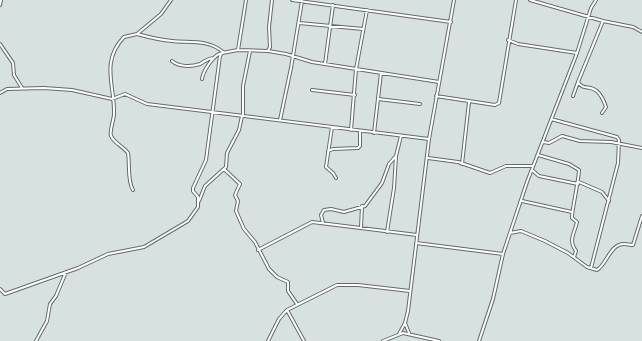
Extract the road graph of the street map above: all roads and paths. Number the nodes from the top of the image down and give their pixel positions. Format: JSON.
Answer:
{"nodes":[{"id":1,"x":1,"y":0,"type":"edge"},
{"id":2,"x":171,"y":0,"type":"edge"},
{"id":3,"x":246,"y":0,"type":"edge"},
{"id":4,"x":272,"y":0,"type":"edge"},
{"id":5,"x":292,"y":0,"type":"edge"},
{"id":6,"x":327,"y":0,"type":"edge"},
{"id":7,"x":454,"y":0,"type":"edge"},
{"id":8,"x":516,"y":0,"type":"edge"},
{"id":9,"x":530,"y":0,"type":"edge"},
{"id":10,"x":596,"y":0,"type":"edge"},
{"id":11,"x":302,"y":1,"type":"edge"},
{"id":12,"x":327,"y":4,"type":"junction"},
{"id":13,"x":0,"y":5,"type":"edge"},
{"id":14,"x":333,"y":5,"type":"junction"},
{"id":15,"x":367,"y":10,"type":"junction"},
{"id":16,"x":588,"y":16,"type":"junction"},
{"id":17,"x":603,"y":21,"type":"junction"},
{"id":18,"x":451,"y":22,"type":"junction"},
{"id":19,"x":299,"y":23,"type":"junction"},
{"id":20,"x":330,"y":27,"type":"junction"},
{"id":21,"x":363,"y":29,"type":"junction"},
{"id":22,"x":642,"y":32,"type":"edge"},
{"id":23,"x":137,"y":34,"type":"junction"},
{"id":24,"x":508,"y":40,"type":"junction"},
{"id":25,"x":0,"y":44,"type":"edge"},
{"id":26,"x":238,"y":50,"type":"junction"},
{"id":27,"x":250,"y":51,"type":"junction"},
{"id":28,"x":268,"y":51,"type":"junction"},
{"id":29,"x":223,"y":52,"type":"junction"},
{"id":30,"x":576,"y":53,"type":"junction"},
{"id":31,"x":293,"y":56,"type":"junction"},
{"id":32,"x":214,"y":58,"type":"junction"},
{"id":33,"x":172,"y":61,"type":"dead end"},
{"id":34,"x":325,"y":64,"type":"junction"},
{"id":35,"x":356,"y":69,"type":"junction"},
{"id":36,"x":381,"y":73,"type":"junction"},
{"id":37,"x":202,"y":79,"type":"dead end"},
{"id":38,"x":439,"y":82,"type":"junction"},
{"id":39,"x":578,"y":82,"type":"junction"},
{"id":40,"x":22,"y":89,"type":"junction"},
{"id":41,"x":312,"y":90,"type":"dead end"},
{"id":42,"x":0,"y":92,"type":"edge"},
{"id":43,"x":355,"y":96,"type":"junction"},
{"id":44,"x":436,"y":96,"type":"junction"},
{"id":45,"x":573,"y":96,"type":"dead end"},
{"id":46,"x":112,"y":98,"type":"junction"},
{"id":47,"x":378,"y":99,"type":"junction"},
{"id":48,"x":469,"y":102,"type":"junction"},
{"id":49,"x":420,"y":104,"type":"dead end"},
{"id":50,"x":212,"y":112,"type":"junction"},
{"id":51,"x":602,"y":113,"type":"dead end"},
{"id":52,"x":242,"y":116,"type":"junction"},
{"id":53,"x":551,"y":119,"type":"junction"},
{"id":54,"x":280,"y":120,"type":"junction"},
{"id":55,"x":332,"y":127,"type":"junction"},
{"id":56,"x":351,"y":130,"type":"junction"},
{"id":57,"x":360,"y":131,"type":"junction"},
{"id":58,"x":374,"y":133,"type":"junction"},
{"id":59,"x":401,"y":136,"type":"junction"},
{"id":60,"x":429,"y":139,"type":"junction"},
{"id":61,"x":542,"y":142,"type":"junction"},
{"id":62,"x":620,"y":143,"type":"junction"},
{"id":63,"x":642,"y":148,"type":"edge"},
{"id":64,"x":328,"y":151,"type":"junction"},
{"id":65,"x":538,"y":155,"type":"junction"},
{"id":66,"x":396,"y":156,"type":"junction"},
{"id":67,"x":428,"y":158,"type":"junction"},
{"id":68,"x":462,"y":164,"type":"junction"},
{"id":69,"x":533,"y":166,"type":"junction"},
{"id":70,"x":224,"y":169,"type":"junction"},
{"id":71,"x":532,"y":170,"type":"junction"},
{"id":72,"x":336,"y":178,"type":"dead end"},
{"id":73,"x":578,"y":183,"type":"junction"},
{"id":74,"x":132,"y":190,"type":"dead end"},
{"id":75,"x":522,"y":200,"type":"junction"},
{"id":76,"x":609,"y":201,"type":"junction"},
{"id":77,"x":199,"y":202,"type":"junction"},
{"id":78,"x":362,"y":206,"type":"junction"},
{"id":79,"x":572,"y":212,"type":"junction"},
{"id":80,"x":642,"y":216,"type":"edge"},
{"id":81,"x":323,"y":223,"type":"junction"},
{"id":82,"x":361,"y":228,"type":"junction"},
{"id":83,"x":387,"y":232,"type":"junction"},
{"id":84,"x":510,"y":233,"type":"junction"},
{"id":85,"x":416,"y":235,"type":"junction"},
{"id":86,"x":416,"y":243,"type":"junction"},
{"id":87,"x":258,"y":250,"type":"junction"},
{"id":88,"x":503,"y":254,"type":"junction"},
{"id":89,"x":574,"y":257,"type":"junction"},
{"id":90,"x":591,"y":268,"type":"junction"},
{"id":91,"x":66,"y":272,"type":"junction"},
{"id":92,"x":0,"y":289,"type":"edge"},
{"id":93,"x":410,"y":292,"type":"junction"},
{"id":94,"x":297,"y":304,"type":"junction"},
{"id":95,"x":287,"y":310,"type":"junction"},
{"id":96,"x":405,"y":323,"type":"junction"},
{"id":97,"x":409,"y":333,"type":"junction"},
{"id":98,"x":399,"y":334,"type":"junction"},
{"id":99,"x":36,"y":341,"type":"edge"},
{"id":100,"x":268,"y":341,"type":"edge"},
{"id":101,"x":304,"y":341,"type":"edge"},
{"id":102,"x":383,"y":341,"type":"edge"},
{"id":103,"x":439,"y":341,"type":"edge"},
{"id":104,"x":479,"y":341,"type":"edge"}],
"edges":[{"from":1,"to":13,"type":"street"},
{"from":2,"to":23,"type":"street"},
{"from":3,"to":26,"type":"street"},
{"from":4,"to":28,"type":"street"},
{"from":5,"to":11,"type":"street"},
{"from":6,"to":12,"type":"street"},
{"from":7,"to":18,"type":"street"},
{"from":8,"to":24,"type":"street"},
{"from":9,"to":16,"type":"street"},
{"from":10,"to":16,"type":"street"},
{"from":11,"to":12,"type":"street"},
{"from":11,"to":19,"type":"street"},
{"from":12,"to":14,"type":"street"},
{"from":14,"to":15,"type":"street"},
{"from":14,"to":20,"type":"street"},
{"from":15,"to":18,"type":"street"},
{"from":15,"to":21,"type":"street"},
{"from":16,"to":17,"type":"street"},
{"from":16,"to":30,"type":"street"},
{"from":17,"to":22,"type":"street"},
{"from":17,"to":39,"type":"street"},
{"from":18,"to":38,"type":"street"},
{"from":19,"to":20,"type":"street"},
{"from":19,"to":31,"type":"street"},
{"from":20,"to":21,"type":"street"},
{"from":20,"to":34,"type":"street"},
{"from":21,"to":35,"type":"street"},
{"from":23,"to":29,"type":"street"},
{"from":23,"to":46,"type":"street"},
{"from":24,"to":30,"type":"street"},
{"from":24,"to":48,"type":"street"},
{"from":25,"to":40,"type":"street"},
{"from":26,"to":27,"type":"street"},
{"from":26,"to":29,"type":"street"},
{"from":27,"to":28,"type":"street"},
{"from":27,"to":52,"type":"street"},
{"from":28,"to":31,"type":"street"},
{"from":29,"to":32,"type":"street"},
{"from":29,"to":50,"type":"street"},
{"from":30,"to":53,"type":"street"},
{"from":31,"to":34,"type":"street"},
{"from":31,"to":54,"type":"street"},
{"from":32,"to":33,"type":"street"},
{"from":32,"to":37,"type":"street"},
{"from":34,"to":35,"type":"street"},
{"from":35,"to":36,"type":"street"},
{"from":35,"to":43,"type":"street"},
{"from":36,"to":38,"type":"street"},
{"from":36,"to":47,"type":"street"},
{"from":38,"to":44,"type":"street"},
{"from":39,"to":45,"type":"street"},
{"from":39,"to":51,"type":"street"},
{"from":40,"to":42,"type":"street"},
{"from":40,"to":46,"type":"street"},
{"from":41,"to":43,"type":"street"},
{"from":43,"to":56,"type":"street"},
{"from":44,"to":48,"type":"street"},
{"from":44,"to":60,"type":"street"},
{"from":46,"to":50,"type":"street"},
{"from":46,"to":74,"type":"street"},
{"from":47,"to":49,"type":"street"},
{"from":47,"to":58,"type":"street"},
{"from":48,"to":68,"type":"street"},
{"from":50,"to":52,"type":"street"},
{"from":50,"to":77,"type":"street"},
{"from":52,"to":54,"type":"street"},
{"from":52,"to":70,"type":"street"},
{"from":53,"to":61,"type":"street"},
{"from":53,"to":62,"type":"street"},
{"from":54,"to":55,"type":"street"},
{"from":55,"to":56,"type":"street"},
{"from":55,"to":64,"type":"street"},
{"from":56,"to":57,"type":"street"},
{"from":57,"to":58,"type":"street"},
{"from":57,"to":64,"type":"street"},
{"from":58,"to":59,"type":"street"},
{"from":59,"to":60,"type":"street"},
{"from":59,"to":66,"type":"street"},
{"from":60,"to":67,"type":"street"},
{"from":61,"to":62,"type":"street"},
{"from":61,"to":65,"type":"street"},
{"from":62,"to":63,"type":"street"},
{"from":62,"to":76,"type":"street"},
{"from":64,"to":72,"type":"street"},
{"from":65,"to":69,"type":"street"},
{"from":65,"to":73,"type":"street"},
{"from":66,"to":78,"type":"street"},
{"from":66,"to":83,"type":"street"},
{"from":67,"to":68,"type":"street"},
{"from":67,"to":85,"type":"street"},
{"from":68,"to":69,"type":"street"},
{"from":69,"to":71,"type":"street"},
{"from":70,"to":77,"type":"street"},
{"from":70,"to":87,"type":"street"},
{"from":71,"to":73,"type":"street"},
{"from":71,"to":75,"type":"street"},
{"from":73,"to":76,"type":"street"},
{"from":73,"to":79,"type":"street"},
{"from":75,"to":79,"type":"street"},
{"from":75,"to":84,"type":"street"},
{"from":76,"to":90,"type":"street"},
{"from":77,"to":91,"type":"street"},
{"from":78,"to":81,"type":"street"},
{"from":78,"to":82,"type":"street"},
{"from":79,"to":89,"type":"street"},
{"from":80,"to":90,"type":"street"},
{"from":81,"to":82,"type":"street"},
{"from":81,"to":87,"type":"street"},
{"from":82,"to":83,"type":"street"},
{"from":83,"to":85,"type":"street"},
{"from":84,"to":88,"type":"street"},
{"from":84,"to":89,"type":"street"},
{"from":85,"to":86,"type":"street"},
{"from":86,"to":88,"type":"street"},
{"from":86,"to":93,"type":"street"},
{"from":87,"to":94,"type":"street"},
{"from":88,"to":104,"type":"street"},
{"from":89,"to":90,"type":"street"},
{"from":91,"to":92,"type":"street"},
{"from":91,"to":99,"type":"street"},
{"from":93,"to":94,"type":"street"},
{"from":93,"to":96,"type":"street"},
{"from":94,"to":95,"type":"street"},
{"from":95,"to":100,"type":"street"},
{"from":95,"to":101,"type":"street"},
{"from":96,"to":97,"type":"street"},
{"from":96,"to":98,"type":"street"},
{"from":97,"to":98,"type":"street"},
{"from":97,"to":103,"type":"street"},
{"from":98,"to":102,"type":"street"}]}
